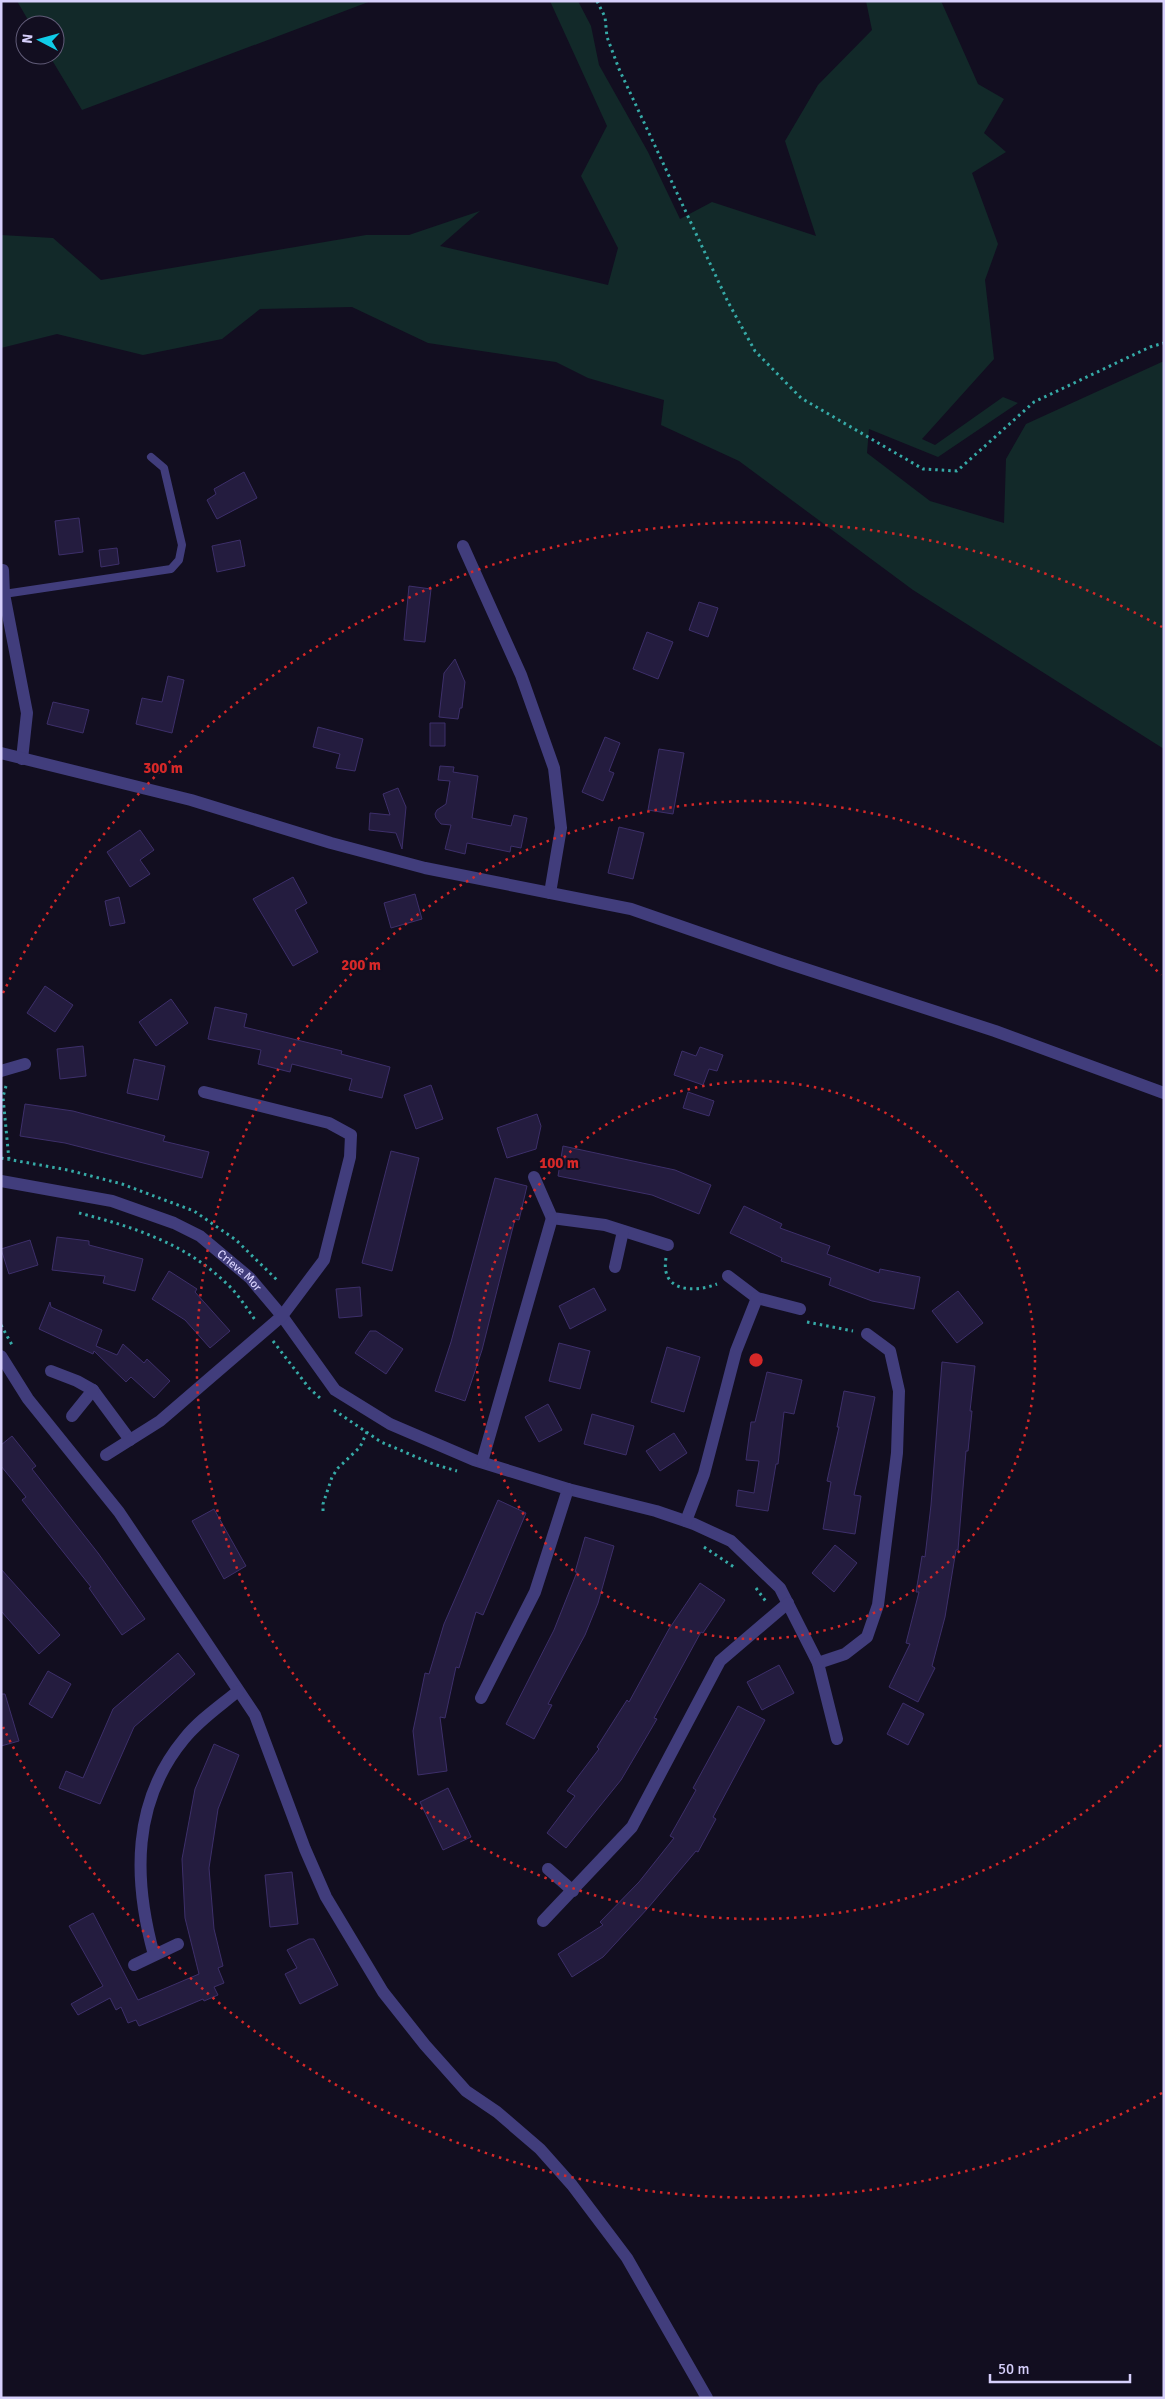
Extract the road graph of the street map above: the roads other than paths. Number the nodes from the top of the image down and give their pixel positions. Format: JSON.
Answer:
{"nodes":[{"id":1,"x":151,"y":457,"type":"dead end"},
{"id":2,"x":463,"y":546,"type":"dead end"},
{"id":3,"x":3,"y":570,"type":"dead end"},
{"id":4,"x":4,"y":594,"type":"junction"},
{"id":5,"x":1,"y":753,"type":"edge"},
{"id":6,"x":22,"y":759,"type":"junction"},
{"id":7,"x":550,"y":892,"type":"junction"},
{"id":8,"x":25,"y":1064,"type":"dead end"},
{"id":9,"x":1,"y":1071,"type":"edge"},
{"id":10,"x":204,"y":1092,"type":"dead end"},
{"id":11,"x":1164,"y":1093,"type":"edge"},
{"id":12,"x":534,"y":1177,"type":"dead end"},
{"id":13,"x":1,"y":1181,"type":"edge"},
{"id":14,"x":552,"y":1218,"type":"junction"},
{"id":15,"x":623,"y":1231,"type":"junction"},
{"id":16,"x":668,"y":1245,"type":"road end"},
{"id":17,"x":615,"y":1266,"type":"dead end"},
{"id":18,"x":728,"y":1276,"type":"road end"},
{"id":19,"x":757,"y":1298,"type":"junction"},
{"id":20,"x":800,"y":1309,"type":"road end"},
{"id":21,"x":282,"y":1316,"type":"junction"},
{"id":22,"x":867,"y":1334,"type":"road end"},
{"id":23,"x":1,"y":1356,"type":"edge"},
{"id":24,"x":51,"y":1370,"type":"dead end"},
{"id":25,"x":93,"y":1390,"type":"junction"},
{"id":26,"x":72,"y":1416,"type":"dead end"},
{"id":27,"x":130,"y":1440,"type":"junction"},
{"id":28,"x":106,"y":1455,"type":"dead end"},
{"id":29,"x":482,"y":1462,"type":"junction"},
{"id":30,"x":568,"y":1489,"type":"junction"},
{"id":31,"x":686,"y":1521,"type":"junction"},
{"id":32,"x":788,"y":1603,"type":"junction"},
{"id":33,"x":818,"y":1663,"type":"junction"},
{"id":34,"x":238,"y":1691,"type":"junction"},
{"id":35,"x":481,"y":1698,"type":"dead end"},
{"id":36,"x":838,"y":1738,"type":"dead end"},
{"id":37,"x":548,"y":1869,"type":"dead end"},
{"id":38,"x":573,"y":1891,"type":"junction"},
{"id":39,"x":543,"y":1921,"type":"dead end"},
{"id":40,"x":178,"y":1944,"type":"dead end"},
{"id":41,"x":154,"y":1955,"type":"junction"},
{"id":42,"x":134,"y":1965,"type":"dead end"},
{"id":43,"x":707,"y":2398,"type":"edge"}],
"edges":[{"from":1,"to":4,"type":"lane"},
{"from":2,"to":7,"type":"street"},
{"from":3,"to":4,"type":"street"},
{"from":4,"to":6,"type":"street"},
{"from":5,"to":6,"type":"street"},
{"from":6,"to":7,"type":"street"},
{"from":7,"to":11,"type":"street"},
{"from":8,"to":9,"type":"street"},
{"from":10,"to":21,"type":"street"},
{"from":12,"to":14,"type":"street"},
{"from":13,"to":21,"type":"street","name":"Crieve Mor"},
{"from":14,"to":15,"type":"street"},
{"from":14,"to":29,"type":"street"},
{"from":15,"to":16,"type":"street"},
{"from":15,"to":17,"type":"street"},
{"from":18,"to":19,"type":"street"},
{"from":19,"to":20,"type":"street"},
{"from":19,"to":31,"type":"street"},
{"from":21,"to":27,"type":"street"},
{"from":21,"to":29,"type":"street","name":"Crieve Mor"},
{"from":22,"to":33,"type":"street"},
{"from":23,"to":34,"type":"street"},
{"from":24,"to":25,"type":"street"},
{"from":25,"to":26,"type":"street"},
{"from":25,"to":27,"type":"street"},
{"from":27,"to":28,"type":"street"},
{"from":29,"to":30,"type":"street","name":"Crieve Mor"},
{"from":30,"to":31,"type":"street","name":"Crieve Mor"},
{"from":30,"to":35,"type":"street"},
{"from":31,"to":32,"type":"street","name":"Crieve Mor"},
{"from":32,"to":33,"type":"street","name":"Crieve Mor"},
{"from":32,"to":38,"type":"street"},
{"from":33,"to":36,"type":"street","name":"Crieve Mor"},
{"from":34,"to":41,"type":"street"},
{"from":34,"to":43,"type":"street"},
{"from":37,"to":38,"type":"street"},
{"from":38,"to":39,"type":"street"},
{"from":40,"to":41,"type":"street"},
{"from":41,"to":42,"type":"street"}]}
